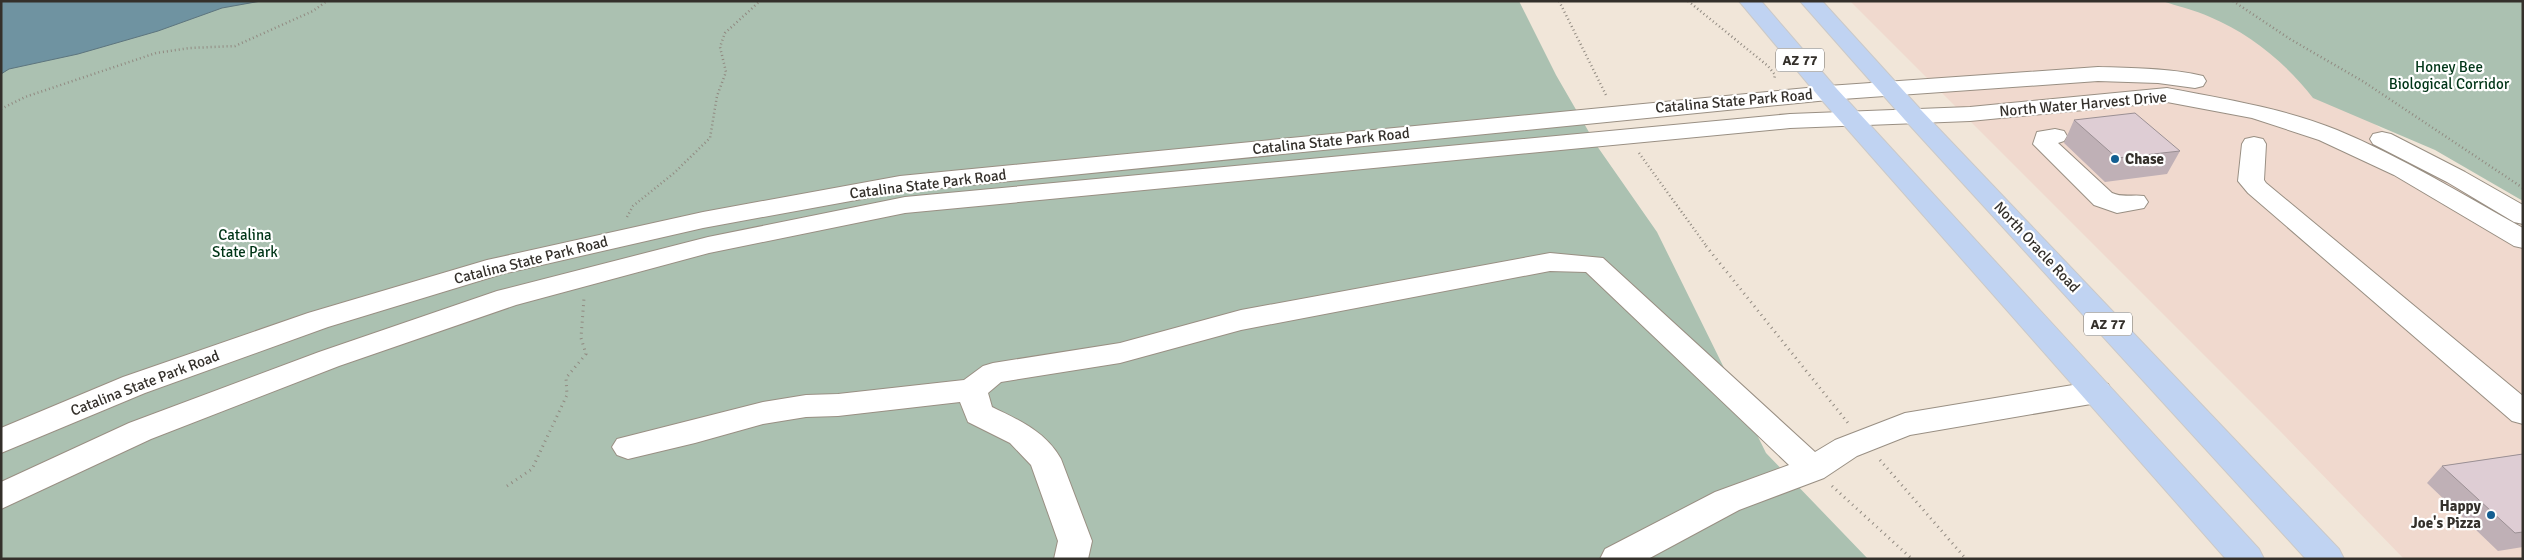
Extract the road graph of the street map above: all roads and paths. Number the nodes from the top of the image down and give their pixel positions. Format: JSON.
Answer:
{"nodes":[{"id":1,"x":326,"y":1,"type":"edge"},
{"id":2,"x":1559,"y":1,"type":"edge"},
{"id":3,"x":1688,"y":1,"type":"edge"},
{"id":4,"x":1749,"y":1,"type":"edge"},
{"id":5,"x":1810,"y":1,"type":"edge"},
{"id":6,"x":2233,"y":1,"type":"edge"},
{"id":7,"x":1889,"y":89,"type":"junction"},
{"id":8,"x":1828,"y":93,"type":"junction"},
{"id":9,"x":1782,"y":97,"type":"junction"},
{"id":10,"x":1,"y":109,"type":"edge"},
{"id":11,"x":1614,"y":112,"type":"junction"},
{"id":12,"x":1913,"y":115,"type":"junction"},
{"id":13,"x":1572,"y":116,"type":"junction"},
{"id":14,"x":1851,"y":118,"type":"junction"},
{"id":15,"x":1628,"y":136,"type":"junction"},
{"id":16,"x":2055,"y":136,"type":"dead end"},
{"id":17,"x":1586,"y":140,"type":"junction"},
{"id":18,"x":2254,"y":144,"type":"dead end"},
{"id":19,"x":2523,"y":188,"type":"edge"},
{"id":20,"x":2134,"y":202,"type":"dead end"},
{"id":21,"x":2523,"y":216,"type":"edge"},
{"id":22,"x":2523,"y":240,"type":"edge"},
{"id":23,"x":972,"y":390,"type":"junction"},
{"id":24,"x":2097,"y":392,"type":"junction"},
{"id":25,"x":2523,"y":412,"type":"edge"},
{"id":26,"x":1,"y":441,"type":"edge"},
{"id":27,"x":1863,"y":441,"type":"junction"},
{"id":28,"x":628,"y":447,"type":"dead end"},
{"id":29,"x":1813,"y":468,"type":"junction"},
{"id":30,"x":1,"y":496,"type":"edge"},
{"id":31,"x":1079,"y":553,"type":"edge"},
{"id":32,"x":1617,"y":559,"type":"edge"},
{"id":33,"x":1912,"y":559,"type":"edge"},
{"id":34,"x":1966,"y":559,"type":"edge"},
{"id":35,"x":2247,"y":559,"type":"edge"},
{"id":36,"x":2327,"y":559,"type":"edge"}],
"edges":[{"from":1,"to":10,"type":"path"},
{"from":2,"to":11,"type":"path"},
{"from":3,"to":9,"type":"path"},
{"from":4,"to":8,"type":"highway","number":"AZ 77"},
{"from":5,"to":7,"type":"highway","name":"North Oracle Road","number":"AZ 77"},
{"from":6,"to":19,"type":"path"},
{"from":7,"to":8,"type":"street","name":"Catalina State Park Road"},
{"from":7,"to":12,"type":"highway","name":"North Oracle Road","number":"AZ 77"},
{"from":7,"to":21,"type":"street","name":"North Water Harvest Drive"},
{"from":8,"to":9,"type":"street","name":"Catalina State Park Road"},
{"from":8,"to":14,"type":"highway","number":"AZ 77"},
{"from":9,"to":11,"type":"street","name":"Catalina State Park Road"},
{"from":11,"to":13,"type":"street","name":"Catalina State Park Road"},
{"from":12,"to":14,"type":"street","name":"North Water Harvest Drive"},
{"from":12,"to":22,"type":"street","name":"North Water Harvest Drive"},
{"from":12,"to":36,"type":"highway","name":"North Oracle Road","number":"AZ 77"},
{"from":13,"to":17,"type":"street"},
{"from":13,"to":26,"type":"street","name":"Catalina State Park Road"},
{"from":14,"to":15,"type":"street","name":"Catalina State Park Road"},
{"from":14,"to":24,"type":"highway","number":"AZ 77"},
{"from":15,"to":17,"type":"street","name":"Catalina State Park Road"},
{"from":15,"to":27,"type":"path"},
{"from":16,"to":20,"type":"street"},
{"from":17,"to":30,"type":"street","name":"Catalina State Park Road"},
{"from":18,"to":25,"type":"street"},
{"from":23,"to":28,"type":"street"},
{"from":23,"to":29,"type":"street"},
{"from":23,"to":31,"type":"street"},
{"from":24,"to":27,"type":"street"},
{"from":24,"to":35,"type":"highway","number":"AZ 77"},
{"from":27,"to":29,"type":"street"},
{"from":27,"to":34,"type":"path"},
{"from":29,"to":32,"type":"street"},
{"from":29,"to":33,"type":"path"}]}
